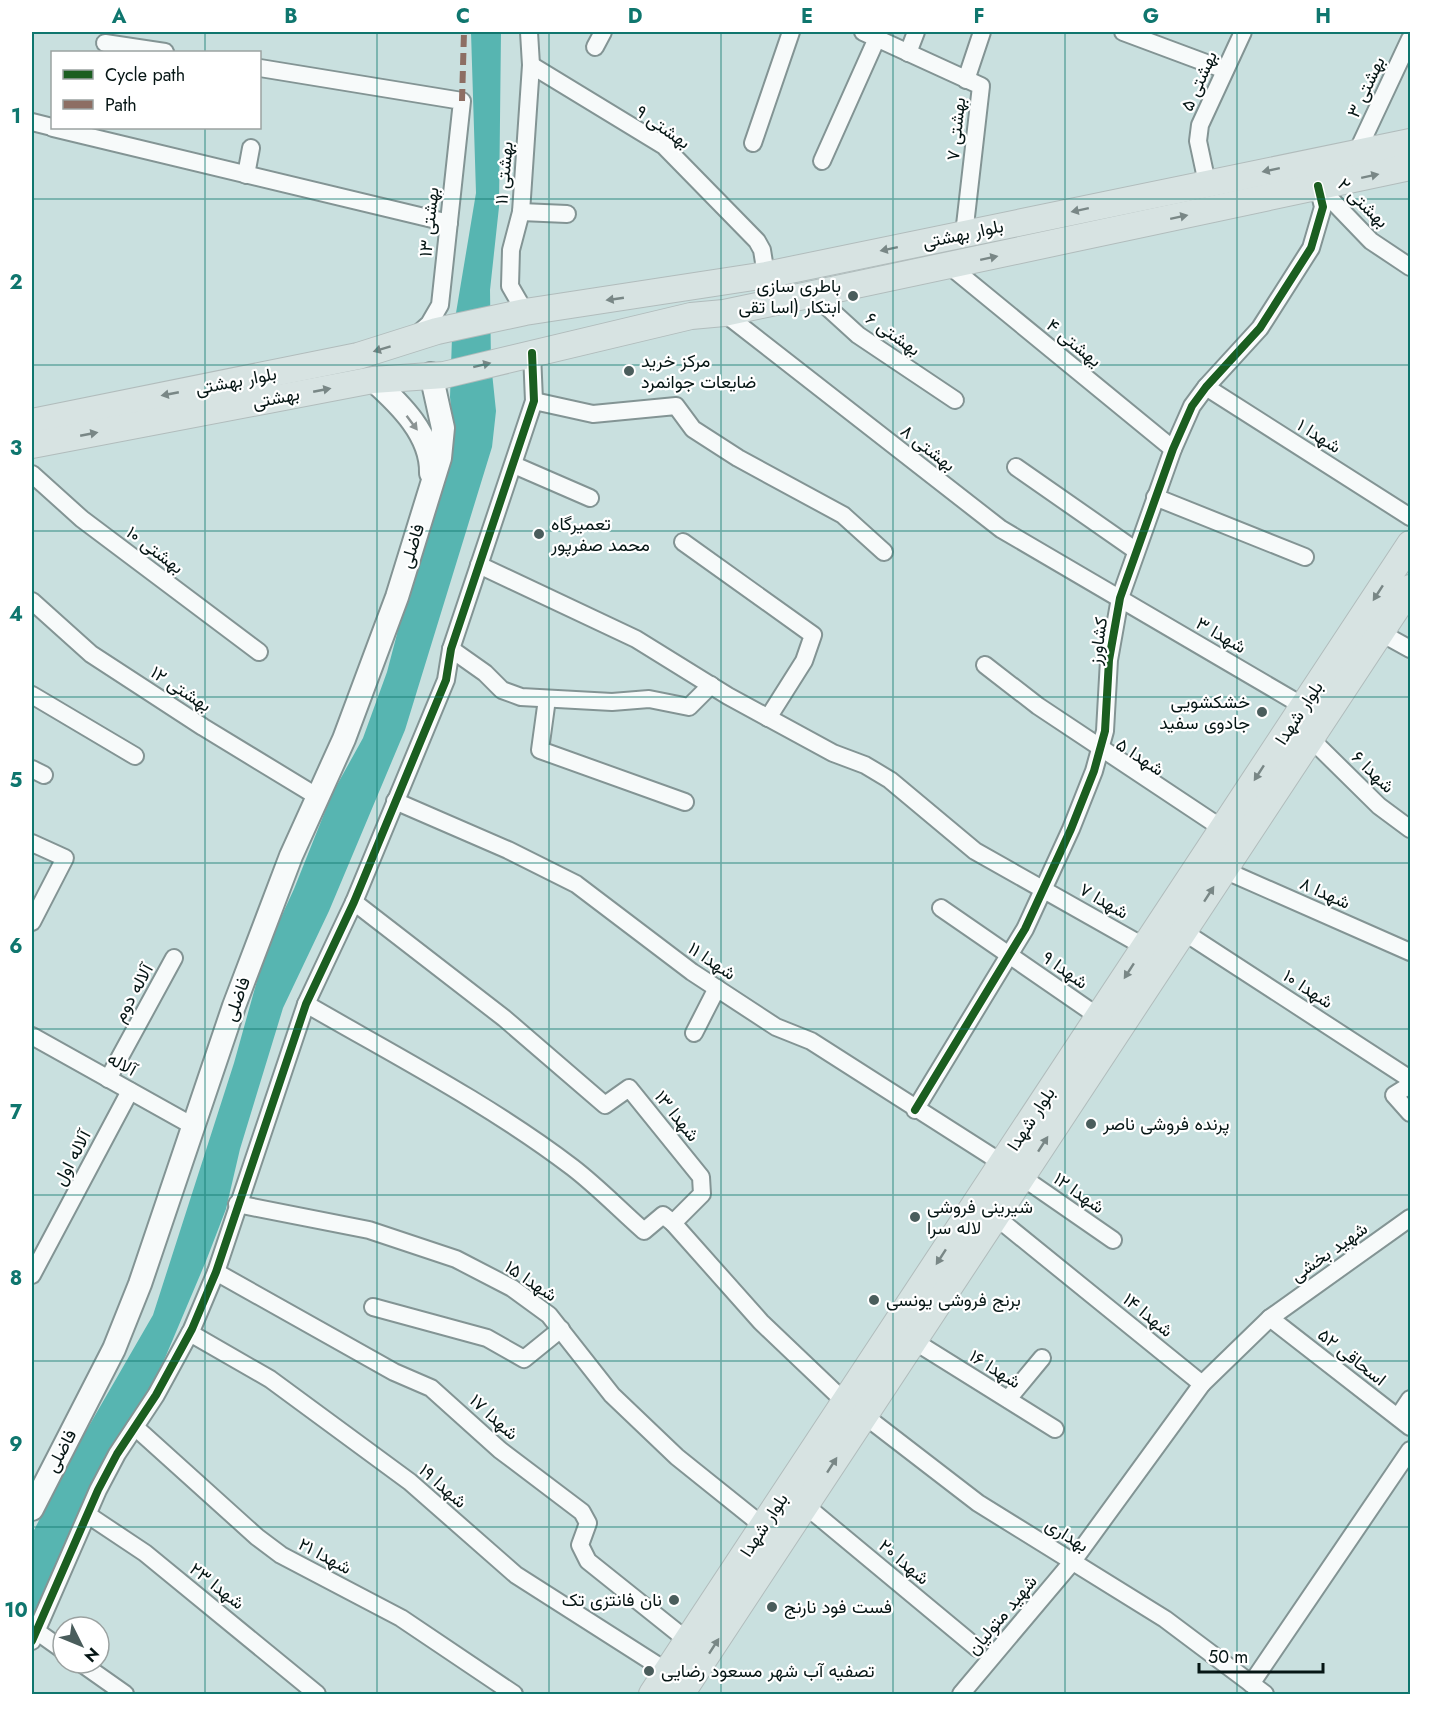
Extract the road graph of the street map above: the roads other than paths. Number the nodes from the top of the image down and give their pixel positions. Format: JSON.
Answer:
{"nodes":[{"id":1,"x":529,"y":32,"type":"edge"},
{"id":2,"x":603,"y":32,"type":"edge"},
{"id":3,"x":791,"y":32,"type":"edge"},
{"id":4,"x":916,"y":32,"type":"edge"},
{"id":5,"x":982,"y":32,"type":"edge"},
{"id":6,"x":1123,"y":32,"type":"edge"},
{"id":7,"x":1243,"y":32,"type":"edge"},
{"id":8,"x":870,"y":35,"type":"edge"},
{"id":9,"x":1410,"y":39,"type":"edge"},
{"id":10,"x":105,"y":43,"type":"dead end"},
{"id":11,"x":594,"y":47,"type":"dead end"},
{"id":12,"x":158,"y":51,"type":"edge"},
{"id":13,"x":908,"y":53,"type":"junction"},
{"id":14,"x":531,"y":65,"type":"junction"},
{"id":15,"x":261,"y":68,"type":"edge"},
{"id":16,"x":1225,"y":70,"type":"junction"},
{"id":17,"x":966,"y":80,"type":"junction"},
{"id":18,"x":32,"y":122,"type":"edge"},
{"id":19,"x":51,"y":127,"type":"edge"},
{"id":20,"x":61,"y":129,"type":"edge"},
{"id":21,"x":1410,"y":142,"type":"edge"},
{"id":22,"x":753,"y":143,"type":"dead end"},
{"id":23,"x":251,"y":148,"type":"dead end"},
{"id":24,"x":1357,"y":152,"type":"junction"},
{"id":25,"x":822,"y":161,"type":"dead end"},
{"id":26,"x":1313,"y":161,"type":"junction"},
{"id":27,"x":1410,"y":167,"type":"edge"},
{"id":28,"x":246,"y":175,"type":"junction"},
{"id":29,"x":1207,"y":183,"type":"junction"},
{"id":30,"x":1318,"y":186,"type":"junction"},
{"id":31,"x":521,"y":212,"type":"junction"},
{"id":32,"x":567,"y":214,"type":"dead end"},
{"id":33,"x":449,"y":223,"type":"junction"},
{"id":34,"x":964,"y":234,"type":"junction"},
{"id":35,"x":951,"y":267,"type":"junction"},
{"id":36,"x":1410,"y":267,"type":"edge"},
{"id":37,"x":766,"y":275,"type":"junction"},
{"id":38,"x":683,"y":290,"type":"junction"},
{"id":39,"x":653,"y":294,"type":"junction"},
{"id":40,"x":813,"y":294,"type":"junction"},
{"id":41,"x":724,"y":313,"type":"junction"},
{"id":42,"x":520,"y":314,"type":"junction"},
{"id":43,"x":691,"y":316,"type":"junction"},
{"id":44,"x":657,"y":325,"type":"junction"},
{"id":45,"x":413,"y":339,"type":"junction"},
{"id":46,"x":526,"y":354,"type":"junction"},
{"id":47,"x":438,"y":374,"type":"junction"},
{"id":48,"x":373,"y":380,"type":"junction"},
{"id":49,"x":1206,"y":387,"type":"junction"},
{"id":50,"x":534,"y":400,"type":"junction"},
{"id":51,"x":955,"y":400,"type":"dead end"},
{"id":52,"x":32,"y":422,"type":"edge"},
{"id":53,"x":32,"y":445,"type":"edge"},
{"id":54,"x":1173,"y":449,"type":"junction"},
{"id":55,"x":514,"y":465,"type":"junction"},
{"id":56,"x":1016,"y":467,"type":"dead end"},
{"id":57,"x":32,"y":474,"type":"edge"},
{"id":58,"x":431,"y":483,"type":"junction"},
{"id":59,"x":1155,"y":496,"type":"junction"},
{"id":60,"x":590,"y":498,"type":"dead end"},
{"id":61,"x":1410,"y":517,"type":"edge"},
{"id":62,"x":683,"y":542,"type":"dead end"},
{"id":63,"x":1410,"y":544,"type":"edge"},
{"id":64,"x":1135,"y":550,"type":"junction"},
{"id":65,"x":885,"y":552,"type":"dead end"},
{"id":66,"x":1305,"y":556,"type":"dead end"},
{"id":67,"x":479,"y":565,"type":"junction"},
{"id":68,"x":1410,"y":588,"type":"edge"},
{"id":69,"x":1120,"y":598,"type":"junction"},
{"id":70,"x":32,"y":601,"type":"edge"},
{"id":71,"x":1381,"y":633,"type":"junction"},
{"id":72,"x":451,"y":648,"type":"junction"},
{"id":73,"x":1410,"y":649,"type":"edge"},
{"id":74,"x":259,"y":652,"type":"dead end"},
{"id":75,"x":985,"y":665,"type":"dead end"},
{"id":76,"x":711,"y":685,"type":"junction"},
{"id":77,"x":32,"y":695,"type":"edge"},
{"id":78,"x":547,"y":699,"type":"junction"},
{"id":79,"x":1304,"y":706,"type":"junction"},
{"id":80,"x":768,"y":718,"type":"junction"},
{"id":81,"x":1311,"y":739,"type":"junction"},
{"id":82,"x":1100,"y":749,"type":"junction"},
{"id":83,"x":135,"y":756,"type":"dead end"},
{"id":84,"x":318,"y":797,"type":"junction"},
{"id":85,"x":395,"y":801,"type":"junction"},
{"id":86,"x":685,"y":802,"type":"dead end"},
{"id":87,"x":1223,"y":829,"type":"junction"},
{"id":88,"x":1410,"y":829,"type":"edge"},
{"id":89,"x":32,"y":843,"type":"edge"},
{"id":90,"x":1224,"y":870,"type":"junction"},
{"id":91,"x":1044,"y":888,"type":"junction"},
{"id":92,"x":354,"y":902,"type":"junction"},
{"id":93,"x":941,"y":908,"type":"dead end"},
{"id":94,"x":32,"y":922,"type":"edge"},
{"id":95,"x":1184,"y":932,"type":"junction"},
{"id":96,"x":1145,"y":947,"type":"junction"},
{"id":97,"x":1410,"y":952,"type":"edge"},
{"id":98,"x":1009,"y":955,"type":"junction"},
{"id":99,"x":174,"y":958,"type":"dead end"},
{"id":100,"x":717,"y":988,"type":"junction"},
{"id":101,"x":306,"y":1004,"type":"junction"},
{"id":102,"x":1098,"y":1017,"type":"junction"},
{"id":103,"x":694,"y":1033,"type":"dead end"},
{"id":104,"x":32,"y":1036,"type":"edge"},
{"id":105,"x":108,"y":1079,"type":"junction"},
{"id":106,"x":1410,"y":1079,"type":"edge"},
{"id":107,"x":1410,"y":1085,"type":"edge"},
{"id":108,"x":130,"y":1091,"type":"junction"},
{"id":109,"x":915,"y":1110,"type":"junction"},
{"id":110,"x":1410,"y":1113,"type":"edge"},
{"id":111,"x":193,"y":1126,"type":"junction"},
{"id":112,"x":1012,"y":1170,"type":"junction"},
{"id":113,"x":237,"y":1204,"type":"junction"},
{"id":114,"x":996,"y":1217,"type":"junction"},
{"id":115,"x":1410,"y":1218,"type":"edge"},
{"id":116,"x":673,"y":1222,"type":"junction"},
{"id":117,"x":1113,"y":1240,"type":"dead end"},
{"id":118,"x":216,"y":1272,"type":"junction"},
{"id":119,"x":32,"y":1275,"type":"edge"},
{"id":120,"x":373,"y":1306,"type":"dead end"},
{"id":121,"x":1270,"y":1318,"type":"junction"},
{"id":122,"x":561,"y":1329,"type":"junction"},
{"id":123,"x":190,"y":1333,"type":"junction"},
{"id":124,"x":914,"y":1341,"type":"junction"},
{"id":125,"x":1042,"y":1358,"type":"dead end"},
{"id":126,"x":1202,"y":1384,"type":"junction"},
{"id":127,"x":1410,"y":1399,"type":"edge"},
{"id":128,"x":1008,"y":1400,"type":"junction"},
{"id":129,"x":855,"y":1409,"type":"junction"},
{"id":130,"x":1404,"y":1422,"type":"edge"},
{"id":131,"x":135,"y":1427,"type":"junction"},
{"id":132,"x":1055,"y":1429,"type":"dead end"},
{"id":133,"x":1410,"y":1450,"type":"edge"},
{"id":134,"x":806,"y":1506,"type":"junction"},
{"id":135,"x":32,"y":1509,"type":"edge"},
{"id":136,"x":88,"y":1515,"type":"junction"},
{"id":137,"x":763,"y":1527,"type":"junction"},
{"id":138,"x":1073,"y":1561,"type":"junction"},
{"id":139,"x":33,"y":1633,"type":"edge"},
{"id":140,"x":688,"y":1641,"type":"junction"},
{"id":141,"x":51,"y":1643,"type":"edge"},
{"id":142,"x":977,"y":1648,"type":"dead end"},
{"id":143,"x":668,"y":1672,"type":"junction"},
{"id":144,"x":98,"y":1675,"type":"edge"},
{"id":145,"x":1251,"y":1684,"type":"junction"},
{"id":146,"x":125,"y":1695,"type":"edge"},
{"id":147,"x":317,"y":1695,"type":"edge"},
{"id":148,"x":514,"y":1695,"type":"edge"},
{"id":149,"x":652,"y":1695,"type":"edge"},
{"id":150,"x":681,"y":1695,"type":"edge"},
{"id":151,"x":962,"y":1695,"type":"edge"},
{"id":152,"x":1265,"y":1695,"type":"edge"}],
"edges":[{"from":1,"to":14,"type":"street","name":"بهشتی ۱۱"},
{"from":2,"to":11,"type":"street"},
{"from":3,"to":22,"type":"street"},
{"from":4,"to":13,"type":"street"},
{"from":5,"to":17,"type":"street"},
{"from":6,"to":16,"type":"street"},
{"from":7,"to":16,"type":"street","name":"بهشتی ۵"},
{"from":8,"to":13,"type":"street","name":"بهشتی ۷"},
{"from":8,"to":25,"type":"street"},
{"from":9,"to":24,"type":"street","name":"بهشتی ۳"},
{"from":10,"to":12,"type":"street"},
{"from":13,"to":17,"type":"street","name":"بهشتی ۷"},
{"from":14,"to":31,"type":"street","name":"بهشتی ۱۱"},
{"from":14,"to":37,"type":"street","name":"بهشتی ۹"},
{"from":15,"to":33,"type":"street","name":"بهشتی ۱۳"},
{"from":16,"to":29,"type":"street","name":"بهشتی ۵"},
{"from":17,"to":34,"type":"street","name":"بهشتی ۷"},
{"from":18,"to":19,"type":"street"},
{"from":20,"to":28,"type":"street"},
{"from":21,"to":24,"type":"main road","name":"بلوار بهشتی"},
{"from":23,"to":28,"type":"street"},
{"from":24,"to":26,"type":"main road","name":"بلوار بهشتی"},
{"from":26,"to":29,"type":"main road","name":"بلوار بهشتی","one_way":true},
{"from":26,"to":30,"type":"main road"},
{"from":30,"to":27,"type":"main road","name":"بلوار بهشتی","one_way":true},
{"from":28,"to":33,"type":"street"},
{"from":29,"to":34,"type":"main road","name":"بلوار بهشتی","one_way":true},
{"from":35,"to":30,"type":"main road","name":"بلوار بهشتی","one_way":true},
{"from":30,"to":36,"type":"street","name":"بهشتی ۲"},
{"from":30,"to":49,"type":"street","name":"کشاورز"},
{"from":31,"to":32,"type":"street"},
{"from":31,"to":42,"type":"street","name":"بهشتی ۱۱"},
{"from":33,"to":45,"type":"street","name":"بهشتی ۱۳"},
{"from":34,"to":37,"type":"main road","name":"بلوار بهشتی","one_way":true},
{"from":35,"to":40,"type":"main road","name":"بلوار بهشتی"},
{"from":35,"to":54,"type":"street","name":"یهشتی ۴"},
{"from":37,"to":38,"type":"main road","name":"بلوار بهشتی"},
{"from":38,"to":39,"type":"main road","name":"بلوار بهشتی"},
{"from":38,"to":43,"type":"main road"},
{"from":39,"to":42,"type":"main road","name":"بلوار بهشتی","one_way":true},
{"from":39,"to":44,"type":"main road"},
{"from":40,"to":41,"type":"main road","name":"بلوار بهشتی"},
{"from":40,"to":51,"type":"street","name":"بهشتی ۶"},
{"from":41,"to":43,"type":"main road","name":"بلوار بهشتی"},
{"from":41,"to":69,"type":"street","name":"بهشتی ۸"},
{"from":42,"to":45,"type":"main road","name":"بلوار بهشتی"},
{"from":43,"to":44,"type":"main road","name":"بلوار بهشتی"},
{"from":44,"to":46,"type":"main road","name":"بلوار بهشتی"},
{"from":45,"to":52,"type":"main road","name":"بلوار بهشتی","one_way":true},
{"from":47,"to":46,"type":"main road","name":"بهشتی","one_way":true},
{"from":46,"to":50,"type":"street"},
{"from":47,"to":48,"type":"main road","name":"بهشتی"},
{"from":47,"to":58,"type":"main road","name":"فاضلی"},
{"from":53,"to":48,"type":"main road","name":"بهشتی","one_way":true},
{"from":48,"to":58,"type":"main road","name":"فاضلی","one_way":true},
{"from":49,"to":54,"type":"street","name":"کشاورز"},
{"from":49,"to":61,"type":"street","name":"شهدا ۱"},
{"from":50,"to":55,"type":"street"},
{"from":50,"to":65,"type":"street"},
{"from":54,"to":59,"type":"street","name":"کشاورز"},
{"from":55,"to":60,"type":"street"},
{"from":55,"to":67,"type":"street"},
{"from":56,"to":64,"type":"street"},
{"from":57,"to":74,"type":"street","name":"بهشتی ۱۰"},
{"from":58,"to":84,"type":"main road","name":"فاضلی"},
{"from":59,"to":64,"type":"street","name":"کشاورز"},
{"from":59,"to":66,"type":"street"},
{"from":62,"to":80,"type":"street"},
{"from":63,"to":79,"type":"main road","name":"بلوار شهدا","one_way":true},
{"from":64,"to":69,"type":"street","name":"کشاورز"},
{"from":67,"to":72,"type":"street"},
{"from":67,"to":76,"type":"street","name":"شهدا ۷"},
{"from":68,"to":71,"type":"main road","name":"بلوار شهدا"},
{"from":69,"to":79,"type":"street","name":"شهدا ۳"},
{"from":69,"to":82,"type":"street","name":"کشاورز"},
{"from":70,"to":84,"type":"street","name":"بهشتی ۱۲"},
{"from":71,"to":73,"type":"street"},
{"from":71,"to":81,"type":"main road","name":"بلوار شهدا"},
{"from":72,"to":78,"type":"street"},
{"from":72,"to":85,"type":"street"},
{"from":75,"to":82,"type":"street","name":"شهدا ۵"},
{"from":76,"to":78,"type":"street"},
{"from":76,"to":80,"type":"street","name":"شهدا ۷"},
{"from":77,"to":83,"type":"street"},
{"from":78,"to":86,"type":"street"},
{"from":79,"to":87,"type":"main road","name":"بلوار شهدا","one_way":true},
{"from":80,"to":91,"type":"street","name":"شهدا ۷"},
{"from":81,"to":88,"type":"street","name":"شهدا ۶"},
{"from":81,"to":90,"type":"main road","name":"بلوار شهدا"},
{"from":82,"to":87,"type":"street","name":"شهدا ۵"},
{"from":82,"to":91,"type":"street","name":"کشاورز"},
{"from":84,"to":111,"type":"main road","name":"فاضلی"},
{"from":85,"to":92,"type":"street"},
{"from":85,"to":100,"type":"street","name":"شهدا ۱۱"},
{"from":87,"to":96,"type":"main road","name":"بلوار شهدا"},
{"from":89,"to":94,"type":"street"},
{"from":95,"to":90,"type":"main road","name":"بلوار شهدا","one_way":true},
{"from":90,"to":97,"type":"street","name":"شهدا ۸"},
{"from":91,"to":96,"type":"street","name":"شهدا ۷"},
{"from":91,"to":98,"type":"street","name":"کشاورز"},
{"from":92,"to":101,"type":"street"},
{"from":92,"to":116,"type":"street","name":"شهدا ۱۳"},
{"from":93,"to":98,"type":"street","name":"شهدا ۹"},
{"from":95,"to":106,"type":"street","name":"شهدا ۱۰"},
{"from":112,"to":95,"type":"main road","name":"بلوار شهدا","one_way":true},
{"from":96,"to":102,"type":"main road","name":"بلوار شهدا","one_way":true},
{"from":98,"to":102,"type":"street","name":"شهدا ۹"},
{"from":98,"to":109,"type":"street","name":"کشاورز"},
{"from":99,"to":105,"type":"street","name":"آلاله دوم"},
{"from":100,"to":103,"type":"street"},
{"from":100,"to":109,"type":"street","name":"شهدا ۱۱"},
{"from":101,"to":113,"type":"street"},
{"from":101,"to":116,"type":"street"},
{"from":102,"to":112,"type":"main road","name":"بلوار شهدا"},
{"from":104,"to":105,"type":"street","name":"آلاله"},
{"from":105,"to":108,"type":"street","name":"آلاله"},
{"from":107,"to":110,"type":"street"},
{"from":108,"to":111,"type":"street","name":"آلاله"},
{"from":108,"to":119,"type":"street","name":"آلاله اول"},
{"from":109,"to":112,"type":"street","name":"شهدا ۱۱"},
{"from":111,"to":135,"type":"main road","name":"فاضلی"},
{"from":112,"to":114,"type":"main road","name":"بلوار شهدا"},
{"from":112,"to":117,"type":"street","name":"شهدا ۱۲"},
{"from":112,"to":129,"type":"main road","name":"بلوار شهدا","one_way":true},
{"from":113,"to":118,"type":"street"},
{"from":113,"to":122,"type":"street","name":"شهدا ۱۵"},
{"from":114,"to":124,"type":"main road","name":"بلوار شهدا"},
{"from":114,"to":126,"type":"street","name":"شهدا ۱۴"},
{"from":115,"to":121,"type":"street","name":"شهید بخشی"},
{"from":116,"to":129,"type":"street"},
{"from":118,"to":123,"type":"street"},
{"from":118,"to":140,"type":"street","name":"شهدا ۱۷"},
{"from":120,"to":122,"type":"street"},
{"from":121,"to":126,"type":"street"},
{"from":121,"to":130,"type":"street","name":"اسحاقی ۵۲"},
{"from":122,"to":137,"type":"street","name":"شهدا ۱۵"},
{"from":123,"to":131,"type":"street"},
{"from":123,"to":143,"type":"street","name":"شهدا ۱۹"},
{"from":124,"to":128,"type":"street","name":"شهدا ۱۶"},
{"from":124,"to":129,"type":"main road","name":"بلوار شهدا"},
{"from":125,"to":128,"type":"street"},
{"from":126,"to":138,"type":"street","name":"شهید متولیان"},
{"from":127,"to":130,"type":"street"},
{"from":128,"to":132,"type":"street","name":"شهدا ۱۶"},
{"from":134,"to":129,"type":"main road","name":"بلوار شهدا","one_way":true},
{"from":129,"to":137,"type":"main road","name":"بلوار شهدا"},
{"from":129,"to":138,"type":"street","name":"بهداری"},
{"from":131,"to":136,"type":"street"},
{"from":131,"to":148,"type":"street","name":"شهدا ۲۱"},
{"from":133,"to":145,"type":"street"},
{"from":134,"to":142,"type":"street","name":"شهدا ۲۰"},
{"from":150,"to":134,"type":"main road","name":"بلوار شهدا","one_way":true},
{"from":136,"to":139,"type":"street"},
{"from":136,"to":147,"type":"street","name":"شهدا ۲۳"},
{"from":137,"to":140,"type":"main road","name":"بلوار شهدا"},
{"from":138,"to":145,"type":"street","name":"بهداری"},
{"from":138,"to":151,"type":"street","name":"شهید متولیان"},
{"from":139,"to":141,"type":"street"},
{"from":140,"to":143,"type":"main road","name":"بلوار شهدا"},
{"from":143,"to":149,"type":"main road","name":"بلوار شهدا"},
{"from":144,"to":146,"type":"street"},
{"from":145,"to":152,"type":"street","name":"بهداری"}]}
